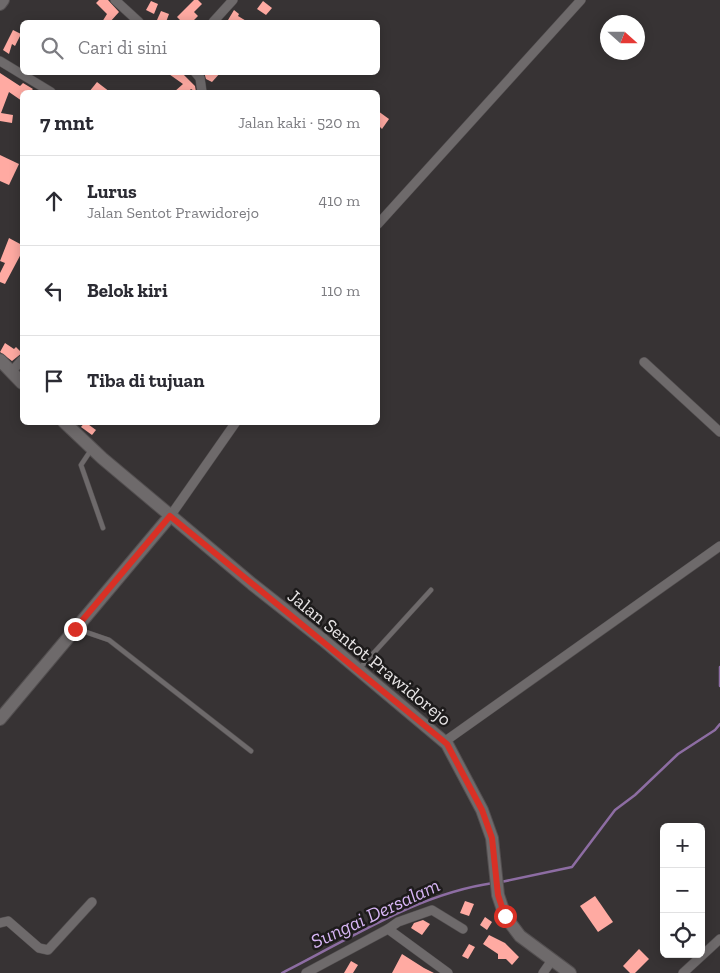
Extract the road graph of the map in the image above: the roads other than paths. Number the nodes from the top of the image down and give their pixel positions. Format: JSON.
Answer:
{"nodes":[{"id":1,"x":3,"y":0,"type":"edge"},
{"id":2,"x":115,"y":0,"type":"edge"},
{"id":3,"x":233,"y":0,"type":"edge"},
{"id":4,"x":581,"y":0,"type":"edge"},
{"id":5,"x":0,"y":4,"type":"edge"},
{"id":6,"x":137,"y":20,"type":"edge"},
{"id":7,"x":215,"y":20,"type":"edge"},
{"id":8,"x":0,"y":61,"type":"edge"},
{"id":9,"x":20,"y":73,"type":"edge"},
{"id":10,"x":23,"y":75,"type":"edge"},
{"id":11,"x":198,"y":75,"type":"edge"},
{"id":12,"x":48,"y":90,"type":"edge"},
{"id":13,"x":202,"y":90,"type":"edge"},
{"id":14,"x":380,"y":222,"type":"edge"},
{"id":15,"x":0,"y":360,"type":"edge"},
{"id":16,"x":20,"y":362,"type":"edge"},
{"id":17,"x":644,"y":362,"type":"dead end"},
{"id":18,"x":11,"y":372,"type":"junction"},
{"id":19,"x":20,"y":381,"type":"edge"},
{"id":20,"x":67,"y":425,"type":"edge"},
{"id":21,"x":234,"y":425,"type":"edge"},
{"id":22,"x":720,"y":432,"type":"edge"},
{"id":23,"x":92,"y":449,"type":"junction"},
{"id":24,"x":170,"y":516,"type":"junction"},
{"id":25,"x":104,"y":528,"type":"dead end"},
{"id":26,"x":720,"y":546,"type":"edge"},
{"id":27,"x":431,"y":590,"type":"dead end"},
{"id":28,"x":75,"y":629,"type":"junction"},
{"id":29,"x":358,"y":670,"type":"junction"},
{"id":30,"x":0,"y":718,"type":"edge"},
{"id":31,"x":444,"y":742,"type":"junction"},
{"id":32,"x":250,"y":750,"type":"dead end"},
{"id":33,"x":92,"y":902,"type":"dead end"},
{"id":34,"x":0,"y":923,"type":"edge"},
{"id":35,"x":388,"y":929,"type":"junction"},
{"id":36,"x":464,"y":929,"type":"dead end"},
{"id":37,"x":720,"y":939,"type":"edge"},
{"id":38,"x":552,"y":960,"type":"junction"},
{"id":39,"x":306,"y":973,"type":"edge"},
{"id":40,"x":448,"y":973,"type":"edge"},
{"id":41,"x":543,"y":973,"type":"edge"},
{"id":42,"x":570,"y":973,"type":"edge"},
{"id":43,"x":683,"y":973,"type":"edge"}],
"edges":[{"from":1,"to":5,"type":"main road"},
{"from":2,"to":6,"type":"street"},
{"from":3,"to":7,"type":"street"},
{"from":4,"to":14,"type":"street"},
{"from":8,"to":9,"type":"street"},
{"from":10,"to":12,"type":"street"},
{"from":11,"to":13,"type":"street"},
{"from":15,"to":18,"type":"main road"},
{"from":16,"to":18,"type":"street"},
{"from":17,"to":22,"type":"street"},
{"from":18,"to":19,"type":"main road"},
{"from":20,"to":23,"type":"main road","name":"Jalan Sentot Prawidorejo"},
{"from":21,"to":24,"type":"street"},
{"from":23,"to":24,"type":"main road","name":"Jalan Sentot Prawidorejo"},
{"from":23,"to":25,"type":"lane"},
{"from":24,"to":28,"type":"main road"},
{"from":24,"to":29,"type":"main road","name":"Jalan Sentot Prawidorejo"},
{"from":26,"to":31,"type":"street"},
{"from":27,"to":29,"type":"lane"},
{"from":28,"to":30,"type":"main road"},
{"from":28,"to":32,"type":"lane"},
{"from":29,"to":31,"type":"main road","name":"Jalan Sentot Prawidorejo"},
{"from":31,"to":38,"type":"main road","name":"Jalan Sentot Prawidorejo"},
{"from":33,"to":34,"type":"street"},
{"from":35,"to":36,"type":"street"},
{"from":35,"to":39,"type":"street"},
{"from":35,"to":40,"type":"street"},
{"from":37,"to":43,"type":"street"},
{"from":38,"to":41,"type":"street"},
{"from":38,"to":42,"type":"main road","name":"Jalan Sentot Prawidorejo"}]}
